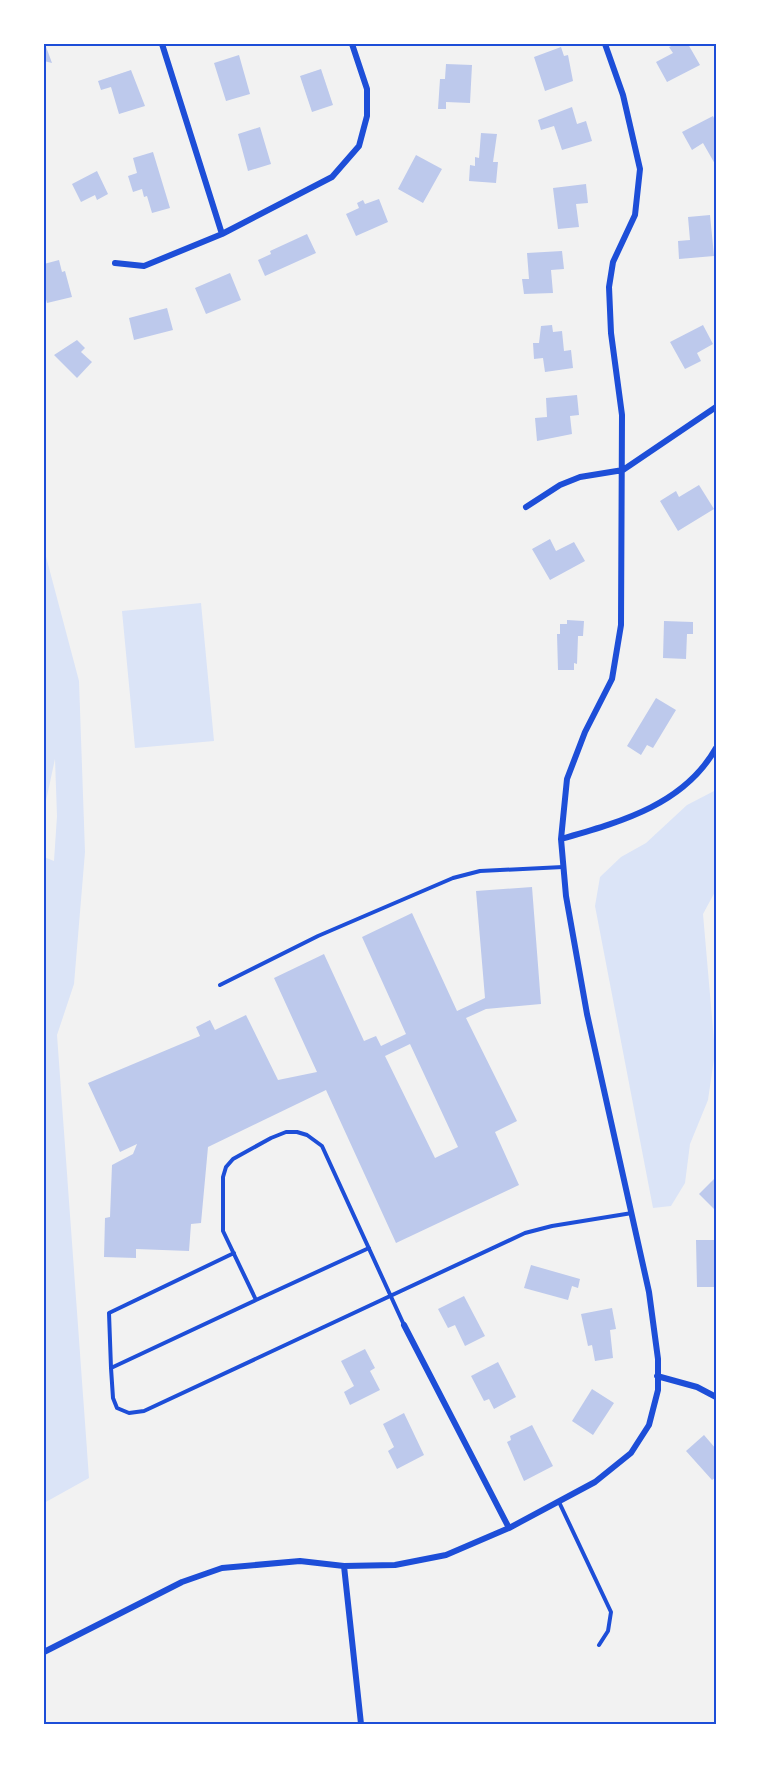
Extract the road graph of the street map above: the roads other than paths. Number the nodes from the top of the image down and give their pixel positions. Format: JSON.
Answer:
{"nodes":[{"id":1,"x":162,"y":44,"type":"edge"},
{"id":2,"x":352,"y":44,"type":"edge"},
{"id":3,"x":605,"y":44,"type":"edge"},
{"id":4,"x":222,"y":234,"type":"junction"},
{"id":5,"x":115,"y":263,"type":"dead end"},
{"id":6,"x":717,"y":407,"type":"edge"},
{"id":7,"x":623,"y":470,"type":"junction"},
{"id":8,"x":526,"y":507,"type":"dead end"},
{"id":9,"x":717,"y":748,"type":"edge"},
{"id":10,"x":561,"y":839,"type":"junction"},
{"id":11,"x":563,"y":867,"type":"junction"},
{"id":12,"x":220,"y":985,"type":"dead end"},
{"id":13,"x":632,"y":1213,"type":"junction"},
{"id":14,"x":369,"y":1248,"type":"junction"},
{"id":15,"x":234,"y":1253,"type":"junction"},
{"id":16,"x":391,"y":1296,"type":"junction"},
{"id":17,"x":256,"y":1300,"type":"junction"},
{"id":18,"x":404,"y":1325,"type":"joint"},
{"id":19,"x":111,"y":1368,"type":"junction"},
{"id":20,"x":657,"y":1376,"type":"junction"},
{"id":21,"x":717,"y":1397,"type":"edge"},
{"id":22,"x":560,"y":1502,"type":"junction"},
{"id":23,"x":509,"y":1528,"type":"junction"},
{"id":24,"x":344,"y":1566,"type":"junction"},
{"id":25,"x":599,"y":1645,"type":"dead end"},
{"id":26,"x":44,"y":1652,"type":"edge"},
{"id":27,"x":361,"y":1725,"type":"edge"}],
"edges":[{"from":1,"to":4,"type":"street"},
{"from":2,"to":4,"type":"street"},
{"from":3,"to":7,"type":"street"},
{"from":4,"to":5,"type":"street"},
{"from":6,"to":7,"type":"street"},
{"from":7,"to":8,"type":"street"},
{"from":7,"to":10,"type":"street"},
{"from":9,"to":10,"type":"street"},
{"from":10,"to":11,"type":"street"},
{"from":11,"to":12,"type":"lane"},
{"from":11,"to":13,"type":"street"},
{"from":13,"to":16,"type":"lane"},
{"from":13,"to":20,"type":"street"},
{"from":14,"to":15,"type":"lane"},
{"from":14,"to":16,"type":"lane"},
{"from":14,"to":17,"type":"lane"},
{"from":15,"to":17,"type":"lane"},
{"from":15,"to":19,"type":"lane"},
{"from":16,"to":18,"type":"lane"},
{"from":16,"to":19,"type":"lane"},
{"from":17,"to":19,"type":"lane"},
{"from":18,"to":23,"type":"street"},
{"from":20,"to":21,"type":"street"},
{"from":20,"to":22,"type":"street"},
{"from":22,"to":23,"type":"street"},
{"from":22,"to":25,"type":"lane"},
{"from":23,"to":24,"type":"street"},
{"from":24,"to":26,"type":"street"},
{"from":24,"to":27,"type":"street"}]}
